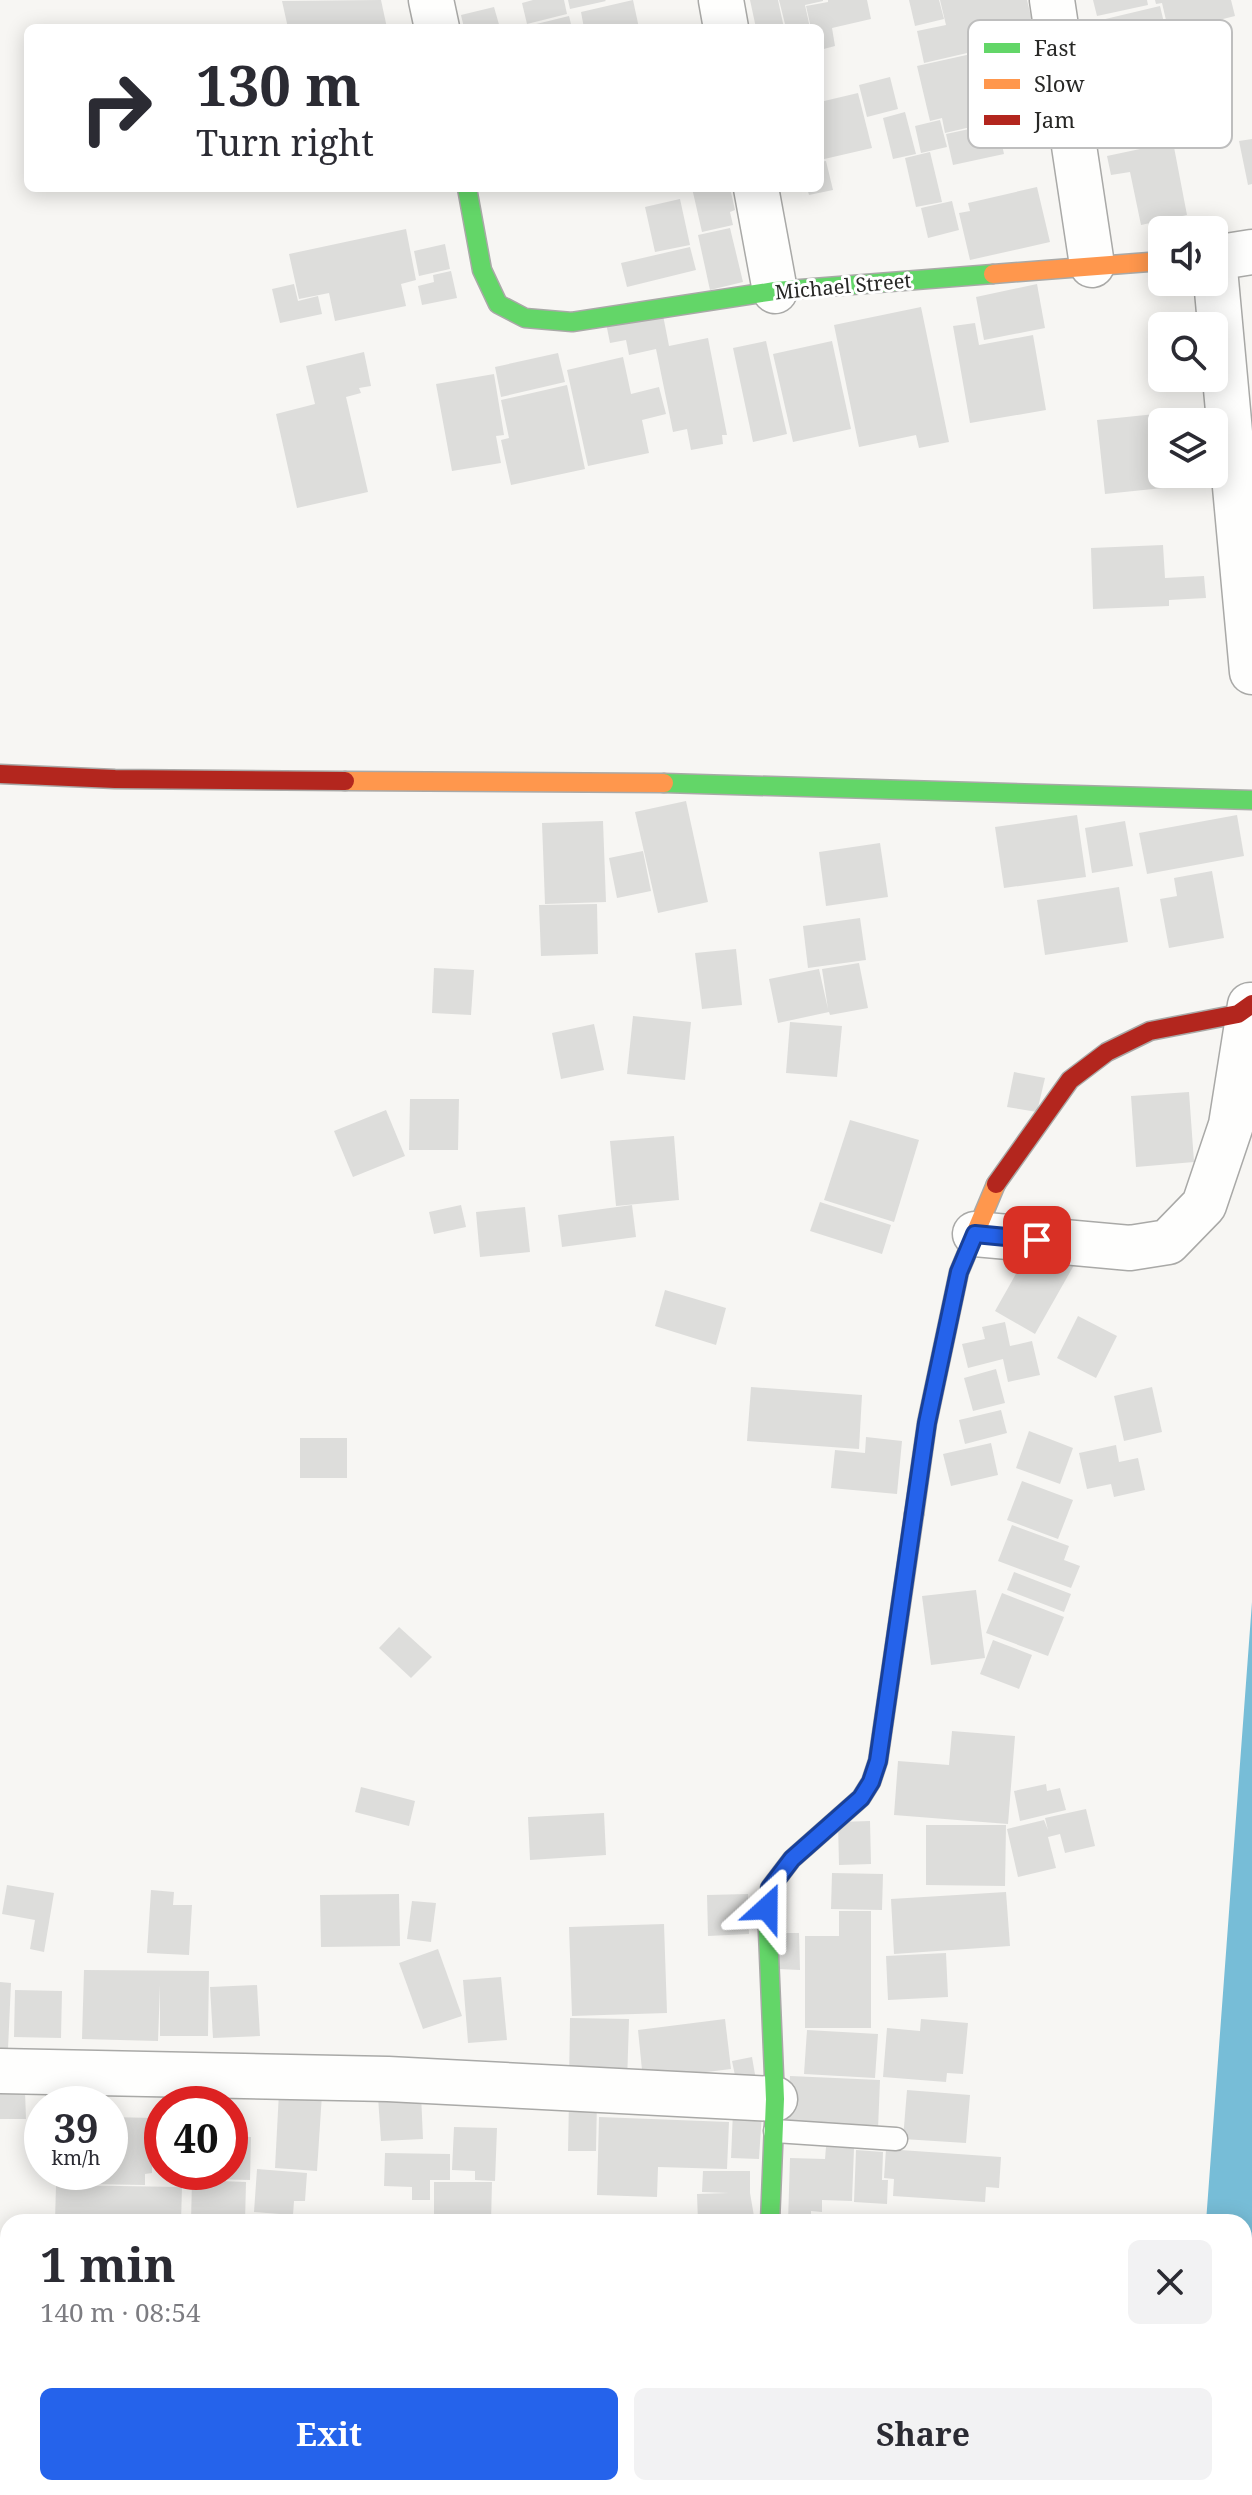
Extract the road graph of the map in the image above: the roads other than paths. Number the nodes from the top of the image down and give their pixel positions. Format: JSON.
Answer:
{"nodes":[{"id":1,"x":431,"y":0,"type":"edge"},
{"id":2,"x":721,"y":0,"type":"edge"},
{"id":3,"x":1052,"y":0,"type":"edge"},
{"id":4,"x":1055,"y":20,"type":"edge"},
{"id":5,"x":436,"y":24,"type":"edge"},
{"id":6,"x":725,"y":24,"type":"edge"},
{"id":7,"x":1074,"y":148,"type":"edge"},
{"id":8,"x":468,"y":192,"type":"edge"},
{"id":9,"x":757,"y":192,"type":"edge"},
{"id":10,"x":1252,"y":252,"type":"edge"},
{"id":11,"x":1228,"y":256,"type":"edge"},
{"id":12,"x":1148,"y":262,"type":"edge"},
{"id":13,"x":1092,"y":265,"type":"junction"},
{"id":14,"x":775,"y":291,"type":"junction"},
{"id":15,"x":1217,"y":296,"type":"edge"},
{"id":16,"x":1252,"y":672,"type":"edge"},
{"id":17,"x":0,"y":774,"type":"edge"},
{"id":18,"x":1252,"y":800,"type":"edge"},
{"id":19,"x":1251,"y":1004,"type":"edge"},
{"id":20,"x":975,"y":1234,"type":"junction"},
{"id":21,"x":0,"y":2071,"type":"edge"},
{"id":22,"x":775,"y":2115,"type":"junction"},
{"id":23,"x":896,"y":2139,"type":"dead end"},
{"id":24,"x":770,"y":2214,"type":"edge"}],
"edges":[{"from":1,"to":5,"type":"street"},
{"from":2,"to":6,"type":"street"},
{"from":3,"to":4,"type":"street"},
{"from":7,"to":13,"type":"street"},
{"from":8,"to":14,"type":"street","name":"Michael Street"},
{"from":9,"to":14,"type":"street"},
{"from":10,"to":11,"type":"street"},
{"from":12,"to":13,"type":"street","name":"Michael Street"},
{"from":13,"to":14,"type":"street","name":"Michael Street"},
{"from":15,"to":16,"type":"street"},
{"from":17,"to":18,"type":"street"},
{"from":19,"to":20,"type":"street"},
{"from":19,"to":20,"type":"street"},
{"from":20,"to":22,"type":"street"},
{"from":21,"to":22,"type":"street"},
{"from":22,"to":23,"type":"lane"},
{"from":22,"to":24,"type":"street"}]}
